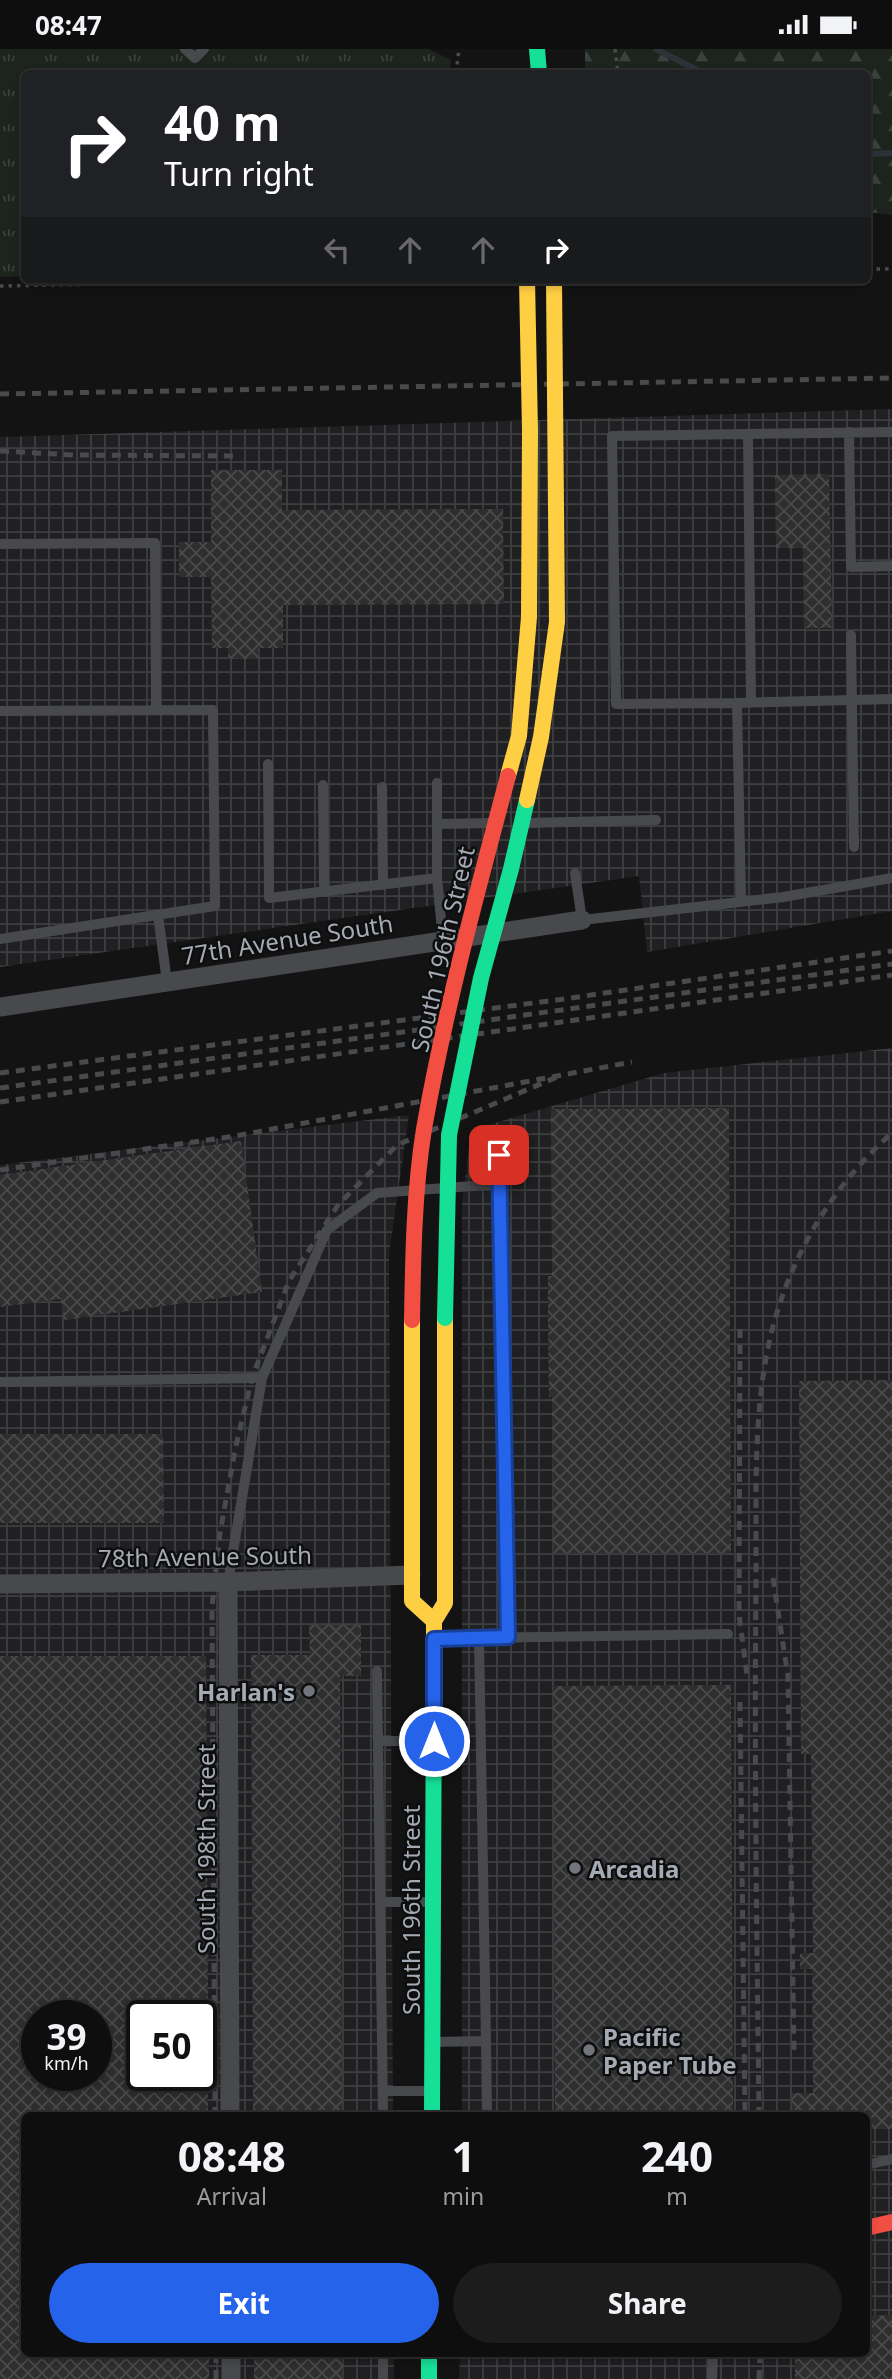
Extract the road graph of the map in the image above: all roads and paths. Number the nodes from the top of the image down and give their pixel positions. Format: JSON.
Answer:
{"nodes":[{"id":1,"x":185,"y":49,"type":"edge"},
{"id":2,"x":204,"y":49,"type":"edge"},
{"id":3,"x":460,"y":49,"type":"edge"},
{"id":4,"x":537,"y":49,"type":"edge"},
{"id":5,"x":615,"y":49,"type":"edge"},
{"id":6,"x":456,"y":70,"type":"edge"},
{"id":7,"x":538,"y":70,"type":"edge"},
{"id":8,"x":618,"y":70,"type":"edge"},
{"id":9,"x":871,"y":269,"type":"edge"},
{"id":10,"x":892,"y":269,"type":"edge"},
{"id":11,"x":104,"y":284,"type":"edge"},
{"id":12,"x":527,"y":284,"type":"edge"},
{"id":13,"x":554,"y":284,"type":"edge"},
{"id":14,"x":0,"y":286,"type":"edge"},
{"id":15,"x":849,"y":432,"type":"junction"},
{"id":16,"x":892,"y":432,"type":"edge"},
{"id":17,"x":748,"y":434,"type":"junction"},
{"id":18,"x":0,"y":544,"type":"edge"},
{"id":19,"x":892,"y":566,"type":"edge"},
{"id":20,"x":851,"y":635,"type":"dead end"},
{"id":21,"x":892,"y":699,"type":"edge"},
{"id":22,"x":851,"y":700,"type":"junction"},
{"id":23,"x":751,"y":702,"type":"junction"},
{"id":24,"x":737,"y":703,"type":"junction"},
{"id":25,"x":156,"y":710,"type":"junction"},
{"id":26,"x":0,"y":711,"type":"edge"},
{"id":27,"x":268,"y":764,"type":"dead end"},
{"id":28,"x":437,"y":783,"type":"dead end"},
{"id":29,"x":323,"y":785,"type":"dead end"},
{"id":30,"x":382,"y":787,"type":"dead end"},
{"id":31,"x":656,"y":820,"type":"dead end"},
{"id":32,"x":437,"y":824,"type":"junction"},
{"id":33,"x":854,"y":847,"type":"dead end"},
{"id":34,"x":575,"y":873,"type":"dead end"},
{"id":35,"x":437,"y":878,"type":"junction"},
{"id":36,"x":892,"y":879,"type":"edge"},
{"id":37,"x":383,"y":885,"type":"junction"},
{"id":38,"x":324,"y":892,"type":"junction"},
{"id":39,"x":741,"y":902,"type":"junction"},
{"id":40,"x":158,"y":915,"type":"junction"},
{"id":41,"x":582,"y":920,"type":"junction"},
{"id":42,"x":0,"y":939,"type":"edge"},
{"id":43,"x":443,"y":940,"type":"junction"},
{"id":44,"x":167,"y":982,"type":"junction"},
{"id":45,"x":0,"y":1007,"type":"edge"},
{"id":46,"x":499,"y":1155,"type":"dead end"},
{"id":47,"x":500,"y":1184,"type":"junction"},
{"id":48,"x":262,"y":1378,"type":"junction"},
{"id":49,"x":0,"y":1382,"type":"edge"},
{"id":50,"x":411,"y":1575,"type":"junction"},
{"id":51,"x":228,"y":1582,"type":"junction"},
{"id":52,"x":0,"y":1584,"type":"edge"},
{"id":53,"x":434,"y":1621,"type":"junction"},
{"id":54,"x":728,"y":1634,"type":"dead end"},
{"id":55,"x":508,"y":1637,"type":"junction"},
{"id":56,"x":479,"y":1638,"type":"junction"},
{"id":57,"x":434,"y":1639,"type":"junction"},
{"id":58,"x":377,"y":1671,"type":"dead end"},
{"id":59,"x":379,"y":1741,"type":"junction"},
{"id":60,"x":434,"y":1741,"type":"junction"},
{"id":61,"x":381,"y":1902,"type":"junction"},
{"id":62,"x":433,"y":1902,"type":"junction"},
{"id":63,"x":486,"y":2041,"type":"junction"},
{"id":64,"x":432,"y":2042,"type":"junction"},
{"id":65,"x":383,"y":2091,"type":"junction"},
{"id":66,"x":432,"y":2091,"type":"junction"},
{"id":67,"x":230,"y":2112,"type":"edge"},
{"id":68,"x":383,"y":2112,"type":"edge"},
{"id":69,"x":432,"y":2112,"type":"edge"},
{"id":70,"x":487,"y":2112,"type":"edge"},
{"id":71,"x":892,"y":2159,"type":"edge"},
{"id":72,"x":870,"y":2164,"type":"edge"},
{"id":73,"x":892,"y":2222,"type":"edge"},
{"id":74,"x":870,"y":2227,"type":"edge"},
{"id":75,"x":231,"y":2357,"type":"edge"},
{"id":76,"x":383,"y":2357,"type":"edge"},
{"id":77,"x":429,"y":2357,"type":"edge"},
{"id":78,"x":713,"y":2357,"type":"edge"},
{"id":79,"x":231,"y":2379,"type":"edge"},
{"id":80,"x":383,"y":2379,"type":"edge"},
{"id":81,"x":429,"y":2379,"type":"edge"},
{"id":82,"x":712,"y":2379,"type":"edge"}],
"edges":[{"from":1,"to":2,"type":"lane"},
{"from":3,"to":6,"type":"path"},
{"from":4,"to":7,"type":"main road"},
{"from":5,"to":8,"type":"path"},
{"from":9,"to":10,"type":"path"},
{"from":11,"to":14,"type":"path"},
{"from":12,"to":50,"type":"main road","name":"South 196th Street","bridge":true},
{"from":13,"to":53,"type":"main road","name":"South 196th Street","bridge":true},
{"from":15,"to":16,"type":"lane"},
{"from":15,"to":17,"type":"lane"},
{"from":15,"to":19,"type":"lane"},
{"from":17,"to":23,"type":"lane"},
{"from":17,"to":24,"type":"lane"},
{"from":18,"to":25,"type":"lane"},
{"from":20,"to":22,"type":"lane"},
{"from":21,"to":22,"type":"lane"},
{"from":22,"to":23,"type":"lane"},
{"from":22,"to":33,"type":"lane"},
{"from":23,"to":24,"type":"lane"},
{"from":24,"to":39,"type":"lane"},
{"from":25,"to":26,"type":"lane"},
{"from":25,"to":40,"type":"lane"},
{"from":27,"to":38,"type":"lane"},
{"from":28,"to":32,"type":"lane"},
{"from":29,"to":38,"type":"lane"},
{"from":30,"to":37,"type":"lane"},
{"from":31,"to":32,"type":"lane"},
{"from":32,"to":35,"type":"lane"},
{"from":34,"to":41,"type":"lane"},
{"from":35,"to":37,"type":"lane"},
{"from":35,"to":43,"type":"lane"},
{"from":36,"to":39,"type":"lane"},
{"from":37,"to":38,"type":"lane"},
{"from":39,"to":41,"type":"lane"},
{"from":40,"to":42,"type":"lane"},
{"from":40,"to":44,"type":"lane"},
{"from":41,"to":43,"type":"street","name":"77th Avenue South"},
{"from":43,"to":44,"type":"street","name":"77th Avenue South"},
{"from":44,"to":45,"type":"street","name":"77th Avenue South"},
{"from":46,"to":47,"type":"lane"},
{"from":47,"to":48,"type":"lane"},
{"from":47,"to":55,"type":"lane"},
{"from":48,"to":49,"type":"lane"},
{"from":48,"to":51,"type":"lane"},
{"from":50,"to":51,"type":"street","name":"78th Avenue South"},
{"from":50,"to":53,"type":"main road","name":"South 196th Street"},
{"from":51,"to":52,"type":"street","name":"78th Avenue South"},
{"from":51,"to":67,"type":"street","name":"South 198th Street"},
{"from":53,"to":57,"type":"main road","name":"South 196th Street"},
{"from":54,"to":55,"type":"lane"},
{"from":55,"to":56,"type":"lane"},
{"from":56,"to":57,"type":"lane"},
{"from":56,"to":63,"type":"lane"},
{"from":57,"to":60,"type":"main road","name":"South 196th Street"},
{"from":58,"to":59,"type":"lane"},
{"from":59,"to":60,"type":"lane"},
{"from":59,"to":61,"type":"lane"},
{"from":60,"to":62,"type":"main road","name":"South 196th Street"},
{"from":61,"to":62,"type":"lane"},
{"from":61,"to":65,"type":"lane"},
{"from":62,"to":64,"type":"main road","name":"South 196th Street"},
{"from":63,"to":64,"type":"lane"},
{"from":63,"to":70,"type":"lane"},
{"from":64,"to":66,"type":"main road","name":"South 196th Street"},
{"from":65,"to":66,"type":"lane"},
{"from":65,"to":68,"type":"lane"},
{"from":66,"to":69,"type":"main road","name":"South 196th Street"},
{"from":71,"to":72,"type":"lane"},
{"from":73,"to":74,"type":"main road"},
{"from":75,"to":79,"type":"street"},
{"from":76,"to":80,"type":"lane"},
{"from":77,"to":81,"type":"main road"},
{"from":78,"to":82,"type":"lane"}]}
